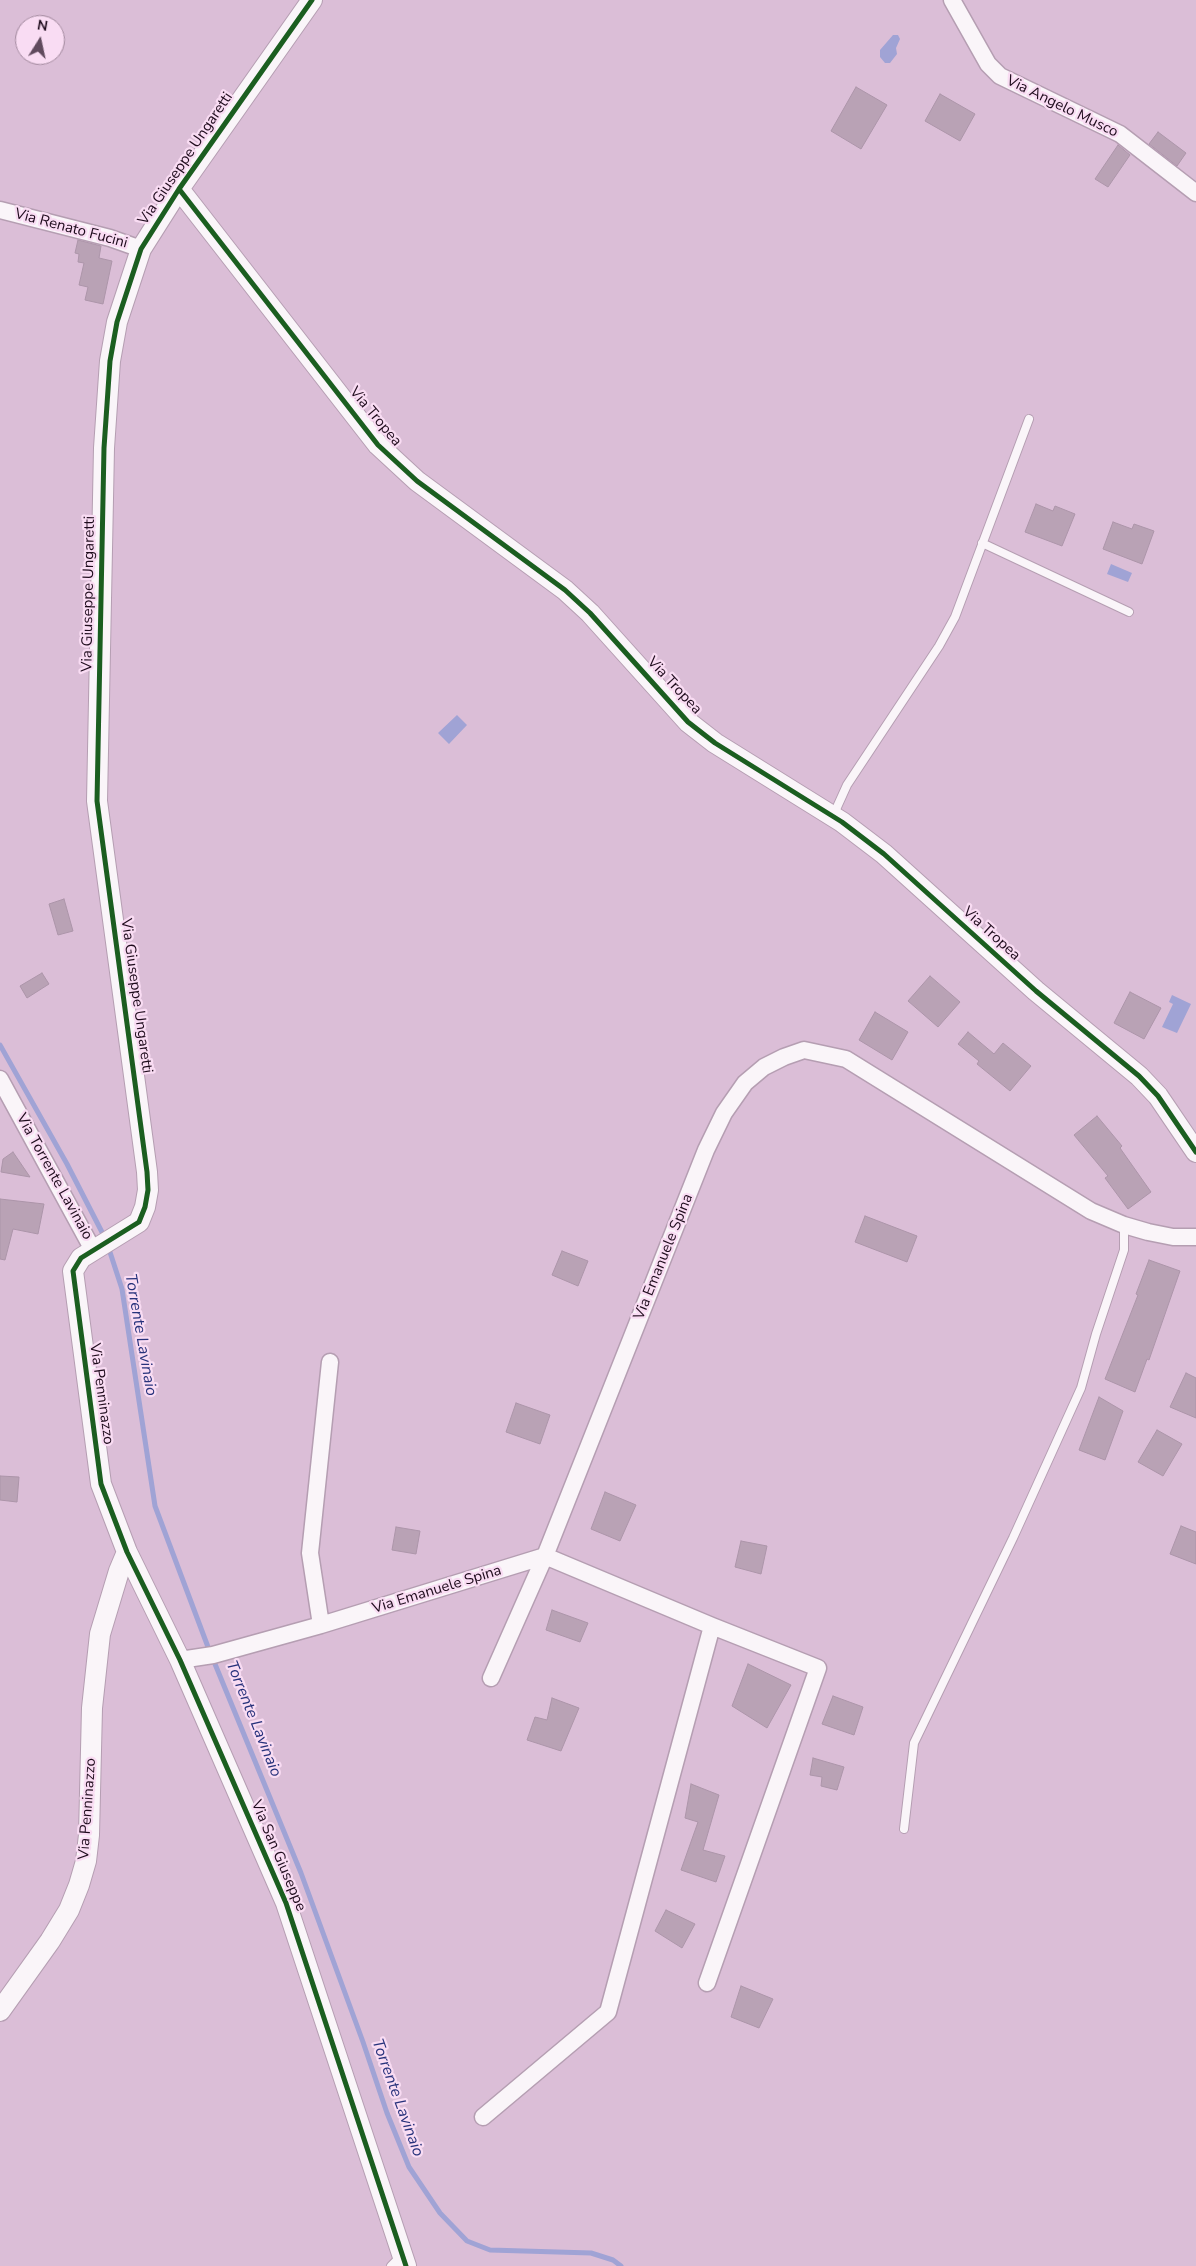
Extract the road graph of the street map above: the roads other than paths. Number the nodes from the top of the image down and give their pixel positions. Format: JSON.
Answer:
{"nodes":[{"id":1,"x":312,"y":0,"type":"edge"},
{"id":2,"x":952,"y":0,"type":"edge"},
{"id":3,"x":179,"y":189,"type":"junction"},
{"id":4,"x":1196,"y":193,"type":"edge"},
{"id":5,"x":0,"y":210,"type":"edge"},
{"id":6,"x":141,"y":249,"type":"junction"},
{"id":7,"x":1029,"y":419,"type":"dead end"},
{"id":8,"x":982,"y":543,"type":"junction"},
{"id":9,"x":1129,"y":612,"type":"dead end"},
{"id":10,"x":833,"y":816,"type":"junction"},
{"id":11,"x":0,"y":1079,"type":"edge"},
{"id":12,"x":1196,"y":1152,"type":"edge"},
{"id":13,"x":1124,"y":1225,"type":"junction"},
{"id":14,"x":1196,"y":1237,"type":"edge"},
{"id":15,"x":96,"y":1248,"type":"junction"},
{"id":16,"x":330,"y":1362,"type":"dead end"},
{"id":17,"x":127,"y":1552,"type":"junction"},
{"id":18,"x":546,"y":1556,"type":"junction"},
{"id":19,"x":321,"y":1625,"type":"junction"},
{"id":20,"x":712,"y":1626,"type":"junction"},
{"id":21,"x":180,"y":1660,"type":"junction"},
{"id":22,"x":491,"y":1678,"type":"dead end"},
{"id":23,"x":904,"y":1829,"type":"dead end"},
{"id":24,"x":707,"y":1982,"type":"dead end"},
{"id":25,"x":0,"y":2011,"type":"edge"},
{"id":26,"x":482,"y":2117,"type":"dead end"},
{"id":27,"x":400,"y":2262,"type":"edge"}],
"edges":[{"from":1,"to":3,"type":"street","name":"Via Giuseppe Ungaretti"},
{"from":2,"to":4,"type":"street","name":"Via Angelo Musco"},
{"from":3,"to":6,"type":"street","name":"Via Giuseppe Ungaretti"},
{"from":3,"to":10,"type":"street","name":"Via Tropea"},
{"from":5,"to":6,"type":"street","name":"Via Renato Fucini"},
{"from":6,"to":15,"type":"street","name":"Via Giuseppe Ungaretti"},
{"from":7,"to":8,"type":"lane"},
{"from":8,"to":9,"type":"lane"},
{"from":8,"to":10,"type":"lane"},
{"from":10,"to":12,"type":"street","name":"Via Tropea"},
{"from":11,"to":15,"type":"street","name":"Via Torrente Lavinaio"},
{"from":13,"to":14,"type":"street","name":"Via Emanuele Spina"},
{"from":13,"to":18,"type":"street","name":"Via Emanuele Spina"},
{"from":13,"to":23,"type":"lane"},
{"from":15,"to":17,"type":"street","name":"Via Penninazzo"},
{"from":16,"to":19,"type":"street"},
{"from":17,"to":21,"type":"street","name":"Via San Giuseppe"},
{"from":17,"to":25,"type":"street","name":"Via Penninazzo"},
{"from":18,"to":19,"type":"street","name":"Via Emanuele Spina"},
{"from":18,"to":20,"type":"street"},
{"from":18,"to":22,"type":"street"},
{"from":19,"to":21,"type":"street","name":"Via Emanuele Spina"},
{"from":20,"to":24,"type":"street"},
{"from":20,"to":26,"type":"street"},
{"from":21,"to":27,"type":"street","name":"Via San Giuseppe"}]}
